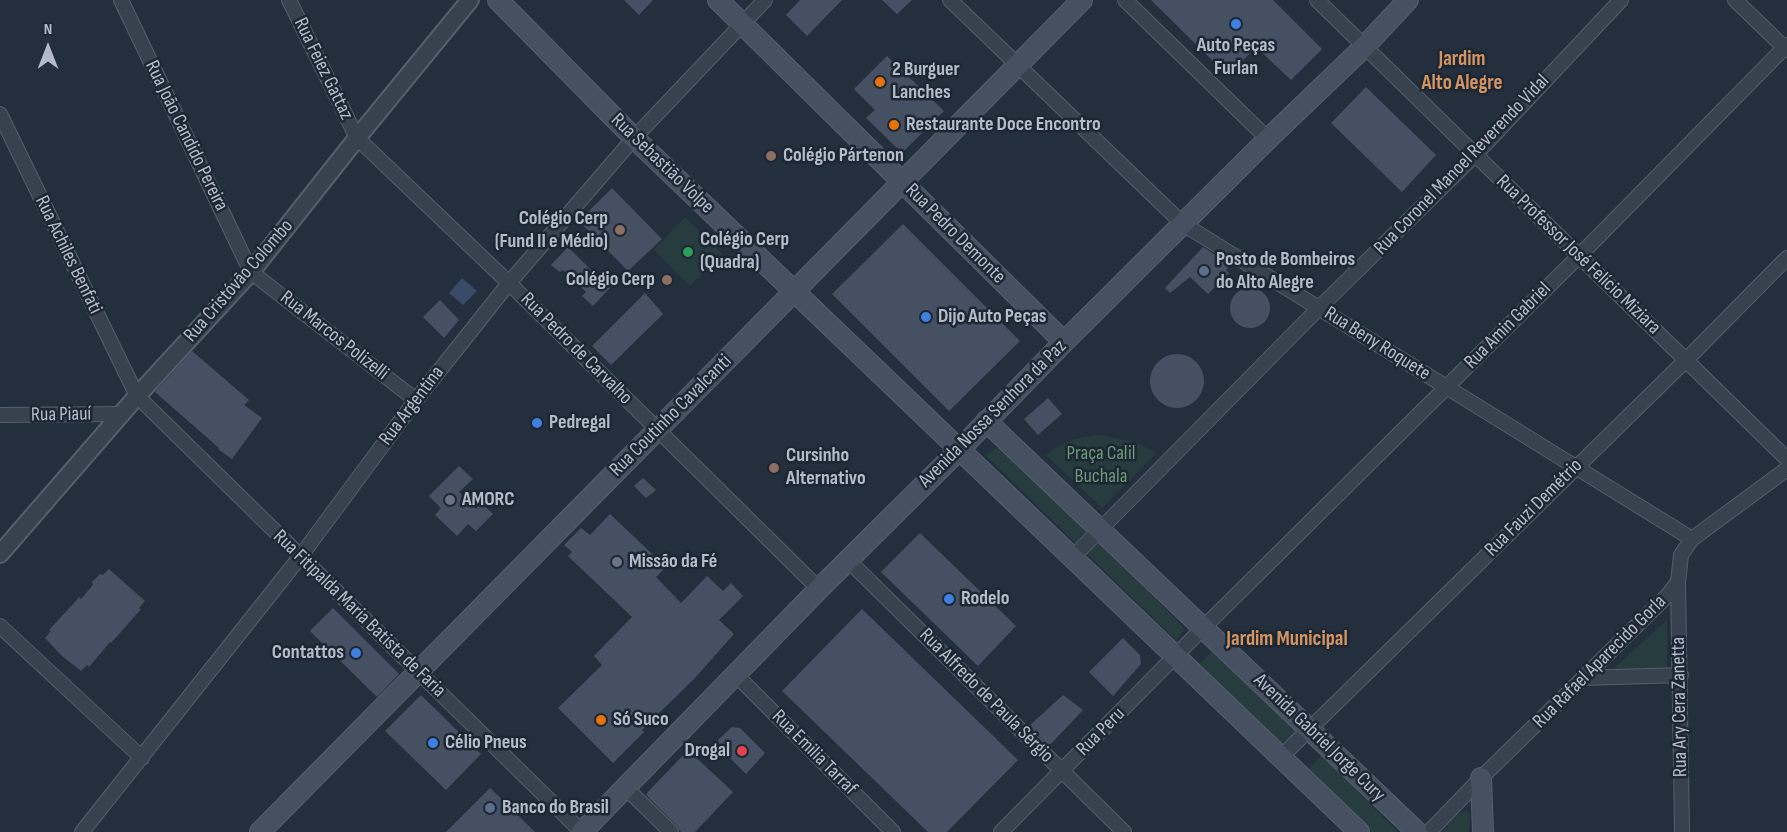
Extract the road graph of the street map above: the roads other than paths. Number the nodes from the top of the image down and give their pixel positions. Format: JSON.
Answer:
{"nodes":[{"id":1,"x":121,"y":0,"type":"edge"},
{"id":2,"x":289,"y":0,"type":"edge"},
{"id":3,"x":498,"y":0,"type":"edge"},
{"id":4,"x":718,"y":0,"type":"edge"},
{"id":5,"x":765,"y":0,"type":"edge"},
{"id":6,"x":950,"y":0,"type":"edge"},
{"id":7,"x":1082,"y":0,"type":"edge"},
{"id":8,"x":1125,"y":0,"type":"edge"},
{"id":9,"x":1317,"y":0,"type":"edge"},
{"id":10,"x":1408,"y":0,"type":"edge"},
{"id":11,"x":1621,"y":0,"type":"edge"},
{"id":12,"x":1735,"y":0,"type":"edge"},
{"id":13,"x":469,"y":1,"type":"edge"},
{"id":14,"x":742,"y":24,"type":"junction"},
{"id":15,"x":1364,"y":47,"type":"junction"},
{"id":16,"x":1786,"y":48,"type":"edge"},
{"id":17,"x":1018,"y":65,"type":"junction"},
{"id":18,"x":0,"y":114,"type":"edge"},
{"id":19,"x":357,"y":138,"type":"junction"},
{"id":20,"x":634,"y":138,"type":"junction"},
{"id":21,"x":1268,"y":139,"type":"junction"},
{"id":22,"x":1475,"y":155,"type":"junction"},
{"id":23,"x":902,"y":182,"type":"junction"},
{"id":24,"x":1184,"y":224,"type":"junction"},
{"id":25,"x":1579,"y":256,"type":"junction"},
{"id":26,"x":1787,"y":258,"type":"edge"},
{"id":27,"x":251,"y":272,"type":"junction"},
{"id":28,"x":509,"y":283,"type":"junction"},
{"id":29,"x":794,"y":291,"type":"junction"},
{"id":30,"x":1319,"y":308,"type":"junction"},
{"id":31,"x":1064,"y":342,"type":"junction"},
{"id":32,"x":1686,"y":360,"type":"junction"},
{"id":33,"x":1446,"y":387,"type":"junction"},
{"id":34,"x":137,"y":396,"type":"junction"},
{"id":35,"x":416,"y":400,"type":"junction"},
{"id":36,"x":121,"y":414,"type":"junction"},
{"id":37,"x":0,"y":416,"type":"edge"},
{"id":38,"x":986,"y":421,"type":"junction"},
{"id":39,"x":658,"y":429,"type":"junction"},
{"id":40,"x":959,"y":450,"type":"junction"},
{"id":41,"x":1787,"y":459,"type":"edge"},
{"id":42,"x":1575,"y":467,"type":"junction"},
{"id":43,"x":1787,"y":469,"type":"edge"},
{"id":44,"x":1100,"y":529,"type":"junction"},
{"id":45,"x":1692,"y":539,"type":"junction"},
{"id":46,"x":0,"y":554,"type":"edge"},
{"id":47,"x":300,"y":556,"type":"junction"},
{"id":48,"x":1072,"y":558,"type":"junction"},
{"id":49,"x":848,"y":560,"type":"junction"},
{"id":50,"x":1678,"y":582,"type":"junction"},
{"id":51,"x":819,"y":589,"type":"junction"},
{"id":52,"x":0,"y":626,"type":"edge"},
{"id":53,"x":1203,"y":628,"type":"junction"},
{"id":54,"x":1175,"y":657,"type":"junction"},
{"id":55,"x":419,"y":673,"type":"junction"},
{"id":56,"x":736,"y":675,"type":"junction"},
{"id":57,"x":1681,"y":675,"type":"junction"},
{"id":58,"x":1584,"y":678,"type":"junction"},
{"id":59,"x":1310,"y":729,"type":"junction"},
{"id":60,"x":142,"y":758,"type":"junction"},
{"id":61,"x":1280,"y":758,"type":"junction"},
{"id":62,"x":1062,"y":771,"type":"junction"},
{"id":63,"x":1481,"y":778,"type":"junction"},
{"id":64,"x":625,"y":787,"type":"junction"},
{"id":65,"x":82,"y":832,"type":"edge"},
{"id":66,"x":261,"y":832,"type":"edge"},
{"id":67,"x":582,"y":832,"type":"edge"},
{"id":68,"x":671,"y":832,"type":"edge"},
{"id":69,"x":893,"y":832,"type":"edge"},
{"id":70,"x":1001,"y":832,"type":"edge"},
{"id":71,"x":1124,"y":832,"type":"edge"},
{"id":72,"x":1359,"y":832,"type":"edge"},
{"id":73,"x":1417,"y":832,"type":"edge"},
{"id":74,"x":1429,"y":832,"type":"edge"},
{"id":75,"x":1483,"y":832,"type":"edge"},
{"id":76,"x":1682,"y":832,"type":"edge"}],
"edges":[{"from":1,"to":27,"type":"street","name":"Rua João Candido Pereira"},
{"from":2,"to":19,"type":"street","name":"Rua Feiez Gattaz"},
{"from":3,"to":20,"type":"main road","name":"Rua Sebastião Volpe"},
{"from":4,"to":14,"type":"main road","name":"Rua Pedro Demonte"},
{"from":5,"to":14,"type":"street","name":"Rua Argentina"},
{"from":6,"to":17,"type":"street","name":"Rua Beny Roquete"},
{"from":7,"to":17,"type":"main road","name":"Rua Coutinho Cavalcanti"},
{"from":8,"to":21,"type":"street"},
{"from":9,"to":15,"type":"street","name":"Rua Professor José Felício Miziara"},
{"from":10,"to":15,"type":"main road","name":"Avenida Nossa Senhora da Paz"},
{"from":11,"to":22,"type":"street","name":"Rua Coronel Manoel Reverendo Vidal"},
{"from":12,"to":16,"type":"street"},
{"from":13,"to":19,"type":"street","name":"Rua Cristóvão Colombo"},
{"from":14,"to":20,"type":"street","name":"Rua Argentina"},
{"from":14,"to":23,"type":"main road","name":"Rua Pedro Demonte"},
{"from":15,"to":21,"type":"main road","name":"Avenida Nossa Senhora da Paz"},
{"from":15,"to":22,"type":"street","name":"Rua Professor José Felício Miziara"},
{"from":16,"to":25,"type":"street","name":"Rua Amin Gabriel"},
{"from":17,"to":23,"type":"main road","name":"Rua Coutinho Cavalcanti"},
{"from":17,"to":24,"type":"street","name":"Rua Beny Roquete"},
{"from":18,"to":34,"type":"street","name":"Rua Achiles Benfati"},
{"from":19,"to":27,"type":"street","name":"Rua Cristóvão Colombo"},
{"from":19,"to":28,"type":"street","name":"Rua Pedro de Carvalho"},
{"from":20,"to":28,"type":"street","name":"Rua Argentina"},
{"from":20,"to":29,"type":"main road","name":"Rua Sebastião Volpe"},
{"from":21,"to":24,"type":"main road","name":"Avenida Nossa Senhora da Paz"},
{"from":22,"to":25,"type":"street","name":"Rua Professor José Felício Miziara"},
{"from":22,"to":30,"type":"street","name":"Rua Coronel Manoel Reverendo Vidal"},
{"from":23,"to":29,"type":"main road","name":"Rua Coutinho Cavalcanti"},
{"from":23,"to":31,"type":"main road","name":"Rua Pedro Demonte"},
{"from":24,"to":30,"type":"street","name":"Rua Beny Roquete"},
{"from":24,"to":31,"type":"main road","name":"Avenida Nossa Senhora da Paz"},
{"from":25,"to":32,"type":"street","name":"Rua Professor José Felício Miziara"},
{"from":25,"to":33,"type":"street","name":"Rua Amin Gabriel"},
{"from":26,"to":32,"type":"street","name":"Rua Fauzi Demétrio"},
{"from":27,"to":34,"type":"street","name":"Rua Cristóvão Colombo"},
{"from":27,"to":35,"type":"street","name":"Rua Marcos Polizelli"},
{"from":28,"to":35,"type":"street","name":"Rua Argentina"},
{"from":28,"to":39,"type":"street","name":"Rua Pedro de Carvalho"},
{"from":29,"to":39,"type":"main road","name":"Rua Coutinho Cavalcanti"},
{"from":29,"to":40,"type":"main road","name":"Rua Sebastião Volpe"},
{"from":30,"to":33,"type":"street","name":"Rua Beny Roquete"},
{"from":30,"to":44,"type":"street","name":"Rua Coronel Manoel Reverendo Vidal"},
{"from":31,"to":38,"type":"main road","name":"Avenida Nossa Senhora da Paz"},
{"from":32,"to":41,"type":"street","name":"Rua Professor José Felício Miziara"},
{"from":32,"to":42,"type":"street","name":"Rua Fauzi Demétrio"},
{"from":33,"to":42,"type":"street","name":"Rua Beny Roquete"},
{"from":33,"to":53,"type":"street","name":"Rua Amin Gabriel"},
{"from":34,"to":36,"type":"street","name":"Rua Cristóvão Colombo"},
{"from":34,"to":47,"type":"street","name":"Rua Fitipalda Maria Batista de Faria"},
{"from":35,"to":47,"type":"street","name":"Rua Argentina"},
{"from":36,"to":37,"type":"street","name":"Rua Piauí"},
{"from":36,"to":46,"type":"street","name":"Rua Cristóvão Colombo"},
{"from":38,"to":40,"type":"main road","name":"Avenida Nossa Senhora da Paz"},
{"from":38,"to":44,"type":"main road","name":"Avenida Gabriel Jorge Cury"},
{"from":39,"to":51,"type":"street","name":"Rua Pedro de Carvalho"},
{"from":39,"to":55,"type":"main road","name":"Rua Coutinho Cavalcanti"},
{"from":40,"to":48,"type":"main road","name":"Avenida Gabriel Jorge Cury"},
{"from":40,"to":49,"type":"main road","name":"Avenida Nossa Senhora da Paz"},
{"from":42,"to":45,"type":"street","name":"Rua Beny Roquete"},
{"from":42,"to":59,"type":"street","name":"Rua Fauzi Demétrio"},
{"from":43,"to":45,"type":"street","name":"Rua Rafael Aparecido Gorla"},
{"from":44,"to":48,"type":"street","name":"Rua Coronel Manoel Reverendo Vidal"},
{"from":44,"to":53,"type":"main road","name":"Avenida Gabriel Jorge Cury"},
{"from":45,"to":50,"type":"street","name":"Rua Rafael Aparecido Gorla"},
{"from":47,"to":55,"type":"street","name":"Rua Fitipalda Maria Batista de Faria"},
{"from":47,"to":60,"type":"street","name":"Rua Argentina"},
{"from":48,"to":54,"type":"main road","name":"Avenida Gabriel Jorge Cury"},
{"from":49,"to":51,"type":"main road","name":"Avenida Nossa Senhora da Paz"},
{"from":49,"to":62,"type":"street","name":"Rua Alfredo de Paula Sérgio"},
{"from":50,"to":57,"type":"street","name":"Rua Ary Cera Zanetta"},
{"from":50,"to":58,"type":"street","name":"Rua Rafael Aparecido Gorla"},
{"from":51,"to":56,"type":"main road","name":"Avenida Nossa Senhora da Paz"},
{"from":52,"to":60,"type":"street"},
{"from":53,"to":54,"type":"street","name":"Rua Amin Gabriel"},
{"from":53,"to":59,"type":"main road","name":"Avenida Gabriel Jorge Cury"},
{"from":54,"to":61,"type":"main road","name":"Avenida Gabriel Jorge Cury"},
{"from":54,"to":62,"type":"street","name":"Rua Peru"},
{"from":55,"to":66,"type":"main road","name":"Rua Coutinho Cavalcanti"},
{"from":55,"to":67,"type":"street","name":"Rua Fitipalda Maria Batista de Faria"},
{"from":56,"to":64,"type":"main road","name":"Avenida Nossa Senhora da Paz"},
{"from":56,"to":69,"type":"street","name":"Rua Emilia Tarraf"},
{"from":57,"to":58,"type":"street"},
{"from":57,"to":76,"type":"street","name":"Rua Ary Cera Zanetta"},
{"from":58,"to":63,"type":"street","name":"Rua Rafael Aparecido Gorla"},
{"from":59,"to":61,"type":"street","name":"Rua Fauzi Demétrio"},
{"from":59,"to":73,"type":"main road","name":"Avenida Gabriel Jorge Cury"},
{"from":60,"to":65,"type":"street","name":"Rua Argentina"},
{"from":61,"to":72,"type":"main road","name":"Avenida Gabriel Jorge Cury"},
{"from":62,"to":70,"type":"street","name":"Rua Peru"},
{"from":62,"to":71,"type":"street","name":"Rua Alfredo de Paula Sérgio"},
{"from":63,"to":74,"type":"street","name":"Rua Rafael Aparecido Gorla"},
{"from":63,"to":75,"type":"main road"},
{"from":64,"to":67,"type":"main road","name":"Avenida Nossa Senhora da Paz"},
{"from":64,"to":68,"type":"street"}]}
